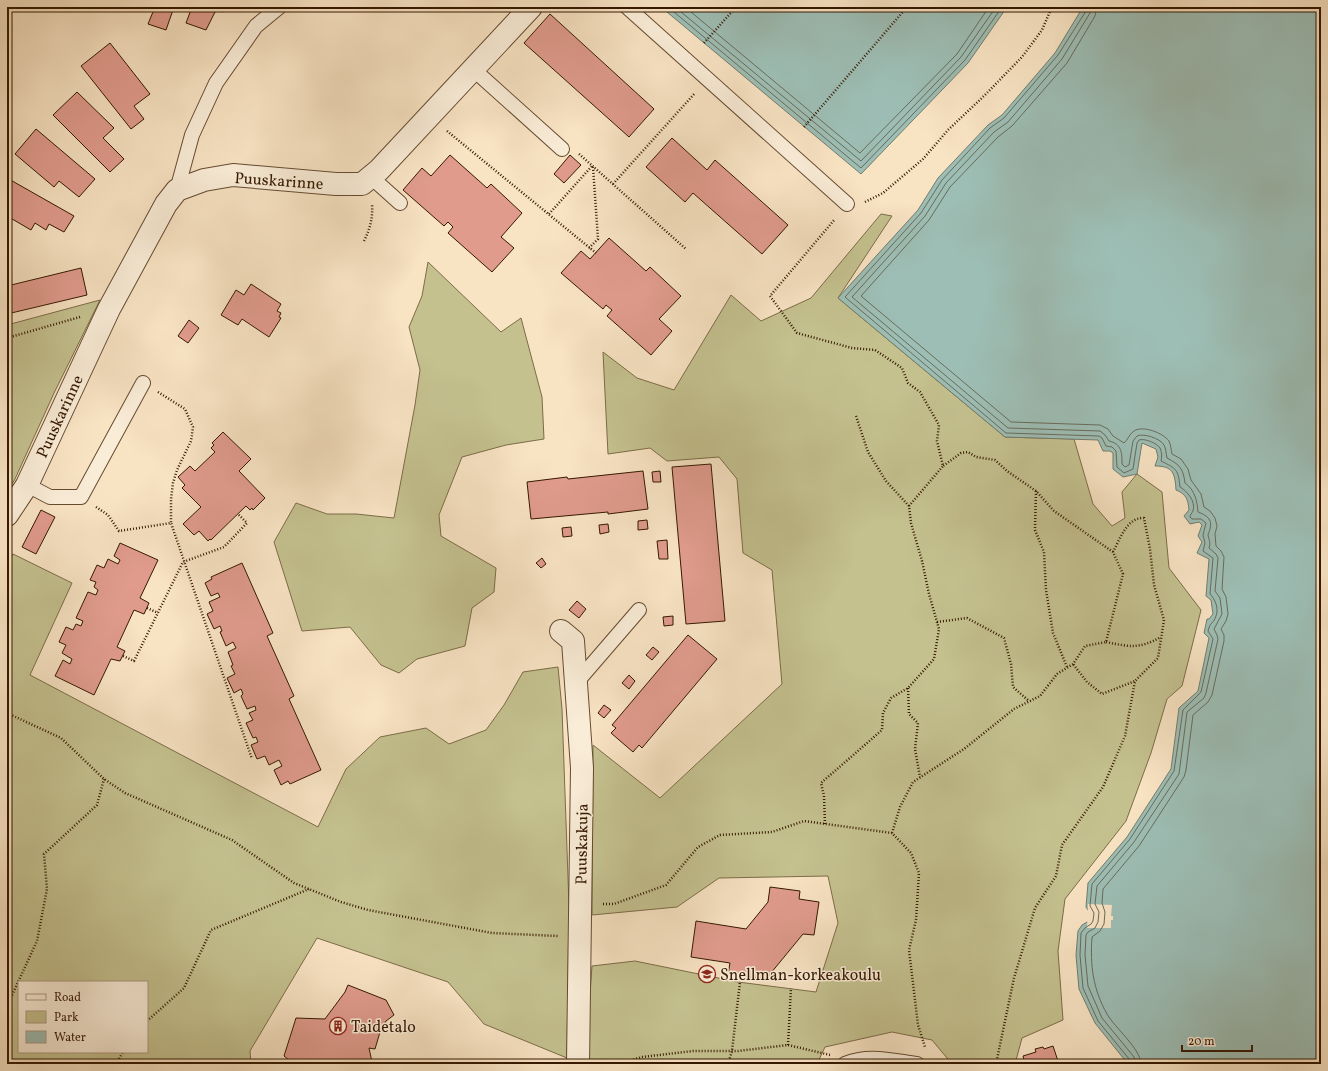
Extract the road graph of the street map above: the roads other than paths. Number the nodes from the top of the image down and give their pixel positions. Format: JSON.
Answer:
{"nodes":[{"id":1,"x":279,"y":7,"type":"edge"},
{"id":2,"x":531,"y":7,"type":"edge"},
{"id":3,"x":627,"y":7,"type":"edge"},
{"id":4,"x":473,"y":69,"type":"junction"},
{"id":5,"x":562,"y":149,"type":"road end"},
{"id":6,"x":368,"y":179,"type":"junction"},
{"id":7,"x":177,"y":190,"type":"junction"},
{"id":8,"x":400,"y":202,"type":"dead end"},
{"id":9,"x":847,"y":204,"type":"road end"},
{"id":10,"x":143,"y":382,"type":"road end"},
{"id":11,"x":27,"y":484,"type":"junction"},
{"id":12,"x":7,"y":515,"type":"edge"},
{"id":13,"x":639,"y":610,"type":"dead end"},
{"id":14,"x":561,"y":630,"type":"dead end"},
{"id":15,"x":576,"y":683,"type":"junction"},
{"id":16,"x":850,"y":1062,"type":"edge"},
{"id":17,"x":578,"y":1064,"type":"edge"},
{"id":18,"x":917,"y":1064,"type":"edge"}],
"edges":[{"from":1,"to":7,"type":"lane"},
{"from":2,"to":4,"type":"street"},
{"from":3,"to":9,"type":"lane"},
{"from":4,"to":5,"type":"lane"},
{"from":4,"to":6,"type":"street"},
{"from":6,"to":7,"type":"street","name":"Puuskarinne"},
{"from":6,"to":8,"type":"lane"},
{"from":7,"to":11,"type":"street","name":"Puuskarinne"},
{"from":10,"to":11,"type":"lane"},
{"from":11,"to":12,"type":"street","name":"Puuskarinne"},
{"from":13,"to":15,"type":"lane"},
{"from":14,"to":15,"type":"street","name":"Puuskakuja"},
{"from":15,"to":17,"type":"street","name":"Puuskakuja"},
{"from":16,"to":18,"type":"lane"}]}
